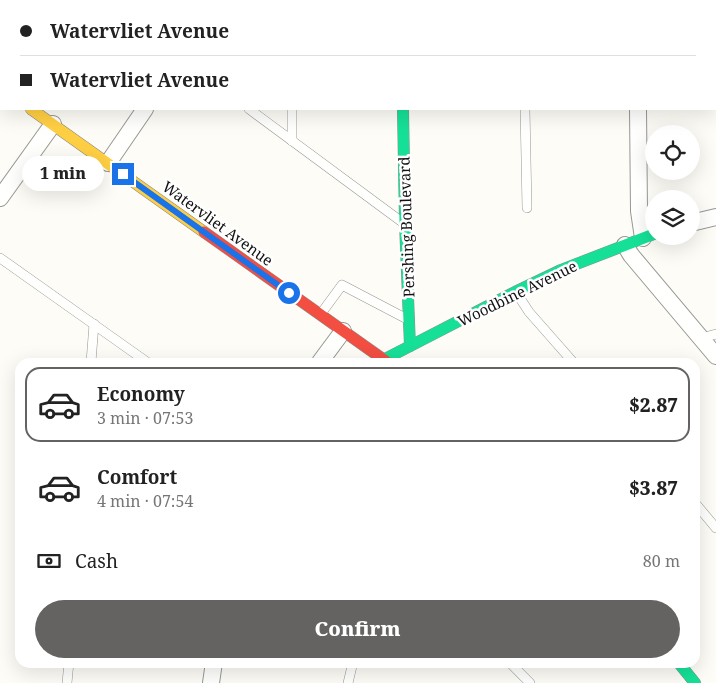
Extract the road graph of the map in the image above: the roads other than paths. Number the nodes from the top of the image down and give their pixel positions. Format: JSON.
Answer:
{"nodes":[{"id":1,"x":32,"y":110,"type":"edge"},
{"id":2,"x":144,"y":110,"type":"edge"},
{"id":3,"x":250,"y":110,"type":"edge"},
{"id":4,"x":292,"y":110,"type":"edge"},
{"id":5,"x":403,"y":110,"type":"edge"},
{"id":6,"x":525,"y":110,"type":"edge"},
{"id":7,"x":638,"y":110,"type":"edge"},
{"id":8,"x":53,"y":124,"type":"junction"},
{"id":9,"x":292,"y":141,"type":"junction"},
{"id":10,"x":108,"y":164,"type":"junction"},
{"id":11,"x":0,"y":198,"type":"edge"},
{"id":12,"x":527,"y":208,"type":"dead end"},
{"id":13,"x":716,"y":217,"type":"edge"},
{"id":14,"x":700,"y":221,"type":"edge"},
{"id":15,"x":404,"y":223,"type":"junction"},
{"id":16,"x":645,"y":228,"type":"edge"},
{"id":17,"x":645,"y":237,"type":"edge"},
{"id":18,"x":625,"y":244,"type":"junction"},
{"id":19,"x":0,"y":258,"type":"edge"},
{"id":20,"x":515,"y":292,"type":"junction"},
{"id":21,"x":320,"y":315,"type":"junction"},
{"id":22,"x":409,"y":320,"type":"junction"},
{"id":23,"x":94,"y":324,"type":"junction"},
{"id":24,"x":343,"y":331,"type":"junction"},
{"id":25,"x":708,"y":336,"type":"edge"},
{"id":26,"x":410,"y":346,"type":"junction"},
{"id":27,"x":716,"y":356,"type":"edge"},
{"id":28,"x":91,"y":358,"type":"edge"},
{"id":29,"x":141,"y":358,"type":"edge"},
{"id":30,"x":323,"y":358,"type":"edge"},
{"id":31,"x":381,"y":358,"type":"edge"},
{"id":32,"x":390,"y":358,"type":"edge"},
{"id":33,"x":569,"y":358,"type":"edge"},
{"id":34,"x":700,"y":509,"type":"edge"},
{"id":35,"x":716,"y":528,"type":"edge"},
{"id":36,"x":68,"y":668,"type":"edge"},
{"id":37,"x":213,"y":668,"type":"edge"},
{"id":38,"x":352,"y":668,"type":"edge"},
{"id":39,"x":515,"y":668,"type":"edge"},
{"id":40,"x":683,"y":668,"type":"edge"},
{"id":41,"x":67,"y":683,"type":"edge"},
{"id":42,"x":211,"y":683,"type":"edge"},
{"id":43,"x":348,"y":683,"type":"edge"},
{"id":44,"x":530,"y":683,"type":"edge"},
{"id":45,"x":695,"y":683,"type":"edge"}],
"edges":[{"from":1,"to":8,"type":"street","name":"Watervliet Avenue"},
{"from":2,"to":10,"type":"street"},
{"from":3,"to":9,"type":"lane"},
{"from":4,"to":9,"type":"lane"},
{"from":5,"to":15,"type":"street","name":"Pershing Boulevard"},
{"from":6,"to":12,"type":"lane"},
{"from":7,"to":16,"type":"street"},
{"from":8,"to":10,"type":"street","name":"Watervliet Avenue"},
{"from":8,"to":11,"type":"street"},
{"from":9,"to":15,"type":"lane"},
{"from":10,"to":21,"type":"street","name":"Watervliet Avenue"},
{"from":13,"to":14,"type":"street"},
{"from":15,"to":22,"type":"street","name":"Pershing Boulevard"},
{"from":17,"to":18,"type":"street","name":"Woodbine Avenue"},
{"from":18,"to":20,"type":"street","name":"Woodbine Avenue"},
{"from":18,"to":25,"type":"street"},
{"from":19,"to":23,"type":"lane"},
{"from":20,"to":26,"type":"street","name":"Woodbine Avenue"},
{"from":20,"to":33,"type":"lane"},
{"from":21,"to":22,"type":"lane"},
{"from":21,"to":24,"type":"street","name":"Watervliet Avenue"},
{"from":22,"to":26,"type":"street","name":"Pershing Boulevard"},
{"from":23,"to":28,"type":"lane"},
{"from":23,"to":29,"type":"lane"},
{"from":24,"to":30,"type":"street"},
{"from":24,"to":31,"type":"street","name":"Watervliet Avenue"},
{"from":25,"to":27,"type":"street"},
{"from":26,"to":32,"type":"street","name":"Woodbine Avenue"},
{"from":34,"to":35,"type":"lane"},
{"from":36,"to":41,"type":"lane"},
{"from":37,"to":42,"type":"street"},
{"from":38,"to":43,"type":"lane"},
{"from":39,"to":44,"type":"lane"},
{"from":40,"to":45,"type":"street"}]}
